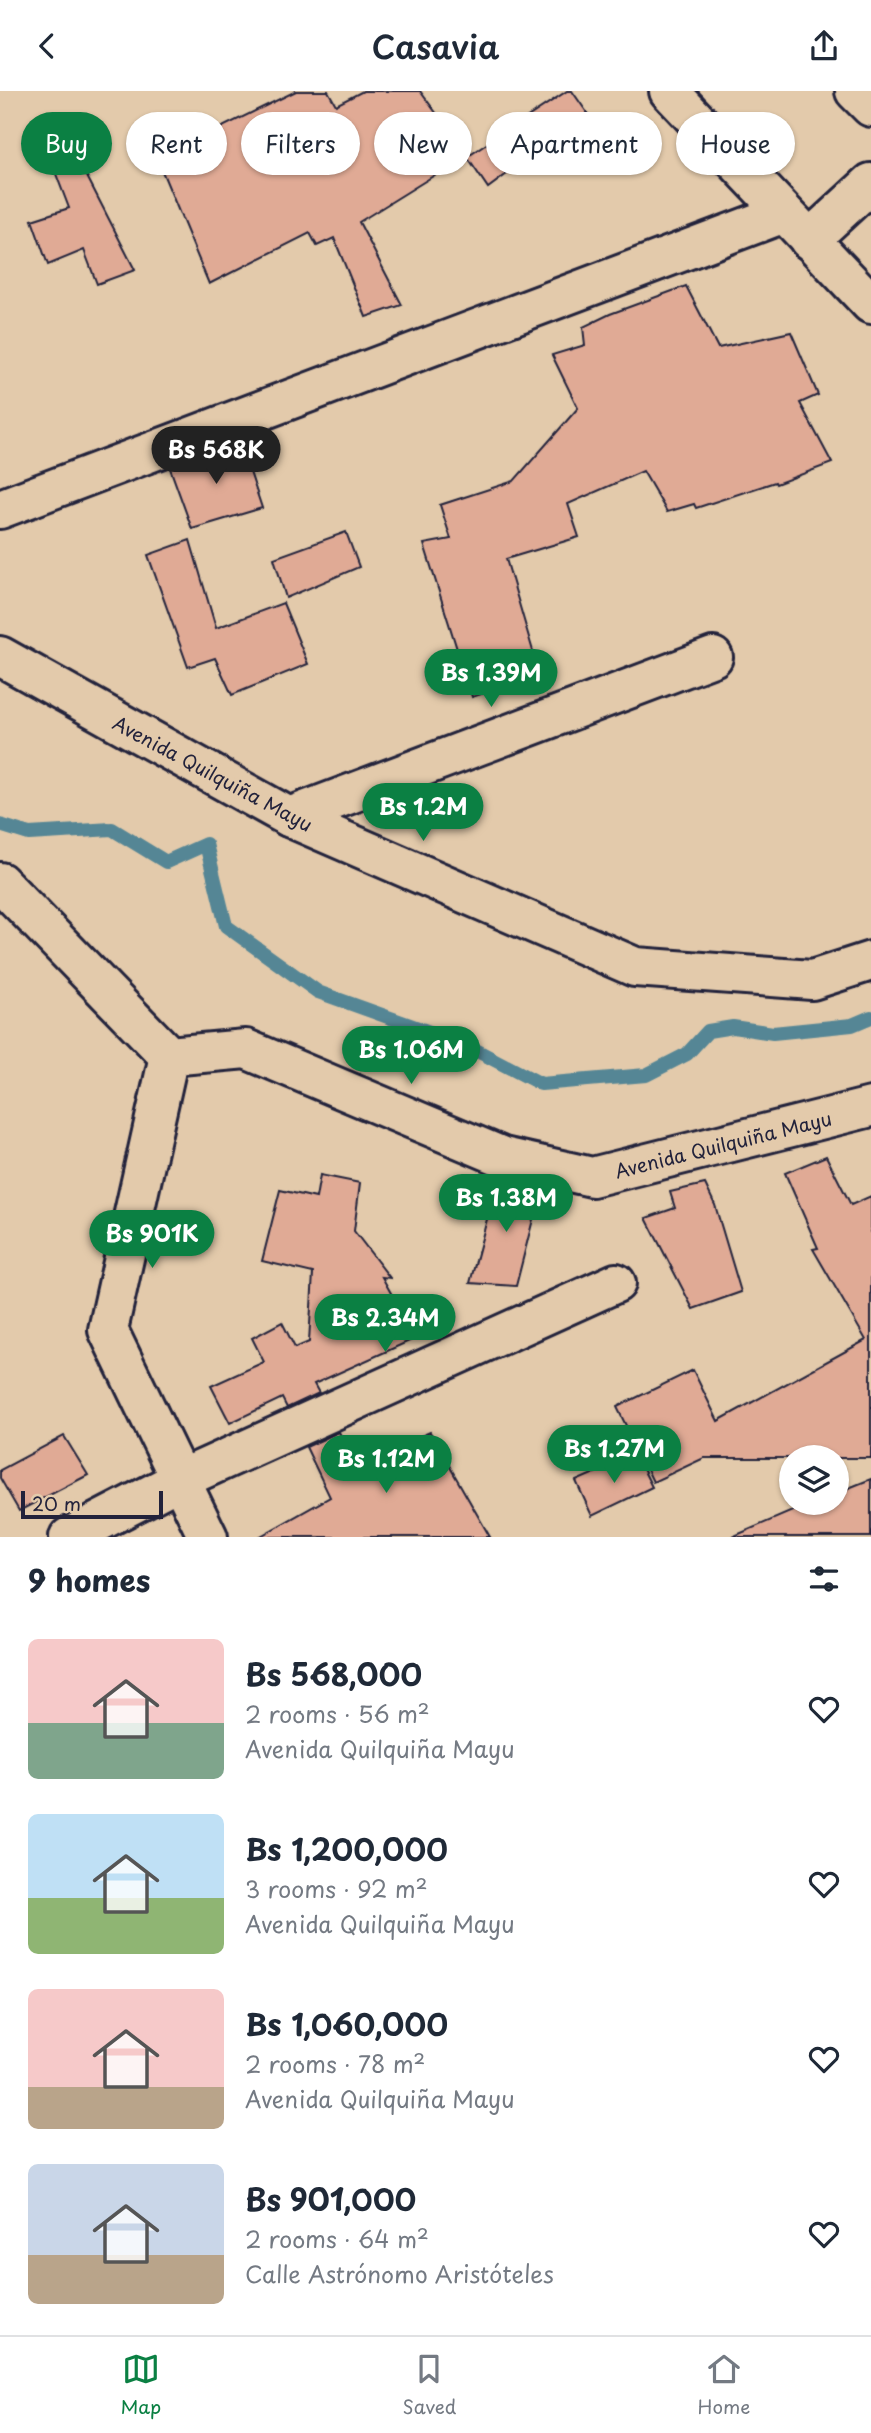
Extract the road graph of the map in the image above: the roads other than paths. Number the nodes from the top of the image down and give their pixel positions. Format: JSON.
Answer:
{"nodes":[{"id":1,"x":669,"y":91,"type":"edge"},
{"id":2,"x":855,"y":91,"type":"edge"},
{"id":3,"x":871,"y":107,"type":"edge"},
{"id":4,"x":871,"y":183,"type":"edge"},
{"id":5,"x":784,"y":213,"type":"junction"},
{"id":6,"x":809,"y":240,"type":"junction"},
{"id":7,"x":871,"y":305,"type":"edge"},
{"id":8,"x":0,"y":509,"type":"edge"},
{"id":9,"x":0,"y":656,"type":"edge"},
{"id":10,"x":713,"y":657,"type":"dead end"},
{"id":11,"x":289,"y":817,"type":"junction"},
{"id":12,"x":0,"y":882,"type":"edge"},
{"id":13,"x":871,"y":961,"type":"edge"},
{"id":14,"x":169,"y":1056,"type":"junction"},
{"id":15,"x":871,"y":1107,"type":"edge"},
{"id":16,"x":616,"y":1283,"type":"dead end"},
{"id":17,"x":179,"y":1480,"type":"junction"},
{"id":18,"x":69,"y":1537,"type":"edge"},
{"id":19,"x":208,"y":1537,"type":"edge"}],
"edges":[{"from":1,"to":5,"type":"street"},
{"from":2,"to":3,"type":"street"},
{"from":4,"to":6,"type":"street"},
{"from":5,"to":6,"type":"street"},
{"from":5,"to":8,"type":"street"},
{"from":6,"to":7,"type":"street"},
{"from":9,"to":11,"type":"street","name":"Avenida Quilquiña Mayu"},
{"from":10,"to":11,"type":"street"},
{"from":11,"to":13,"type":"street","name":"Avenida Quilquiña Mayu"},
{"from":12,"to":14,"type":"street"},
{"from":14,"to":15,"type":"street","name":"Avenida Quilquiña Mayu"},
{"from":14,"to":17,"type":"street"},
{"from":16,"to":17,"type":"street"},
{"from":17,"to":18,"type":"street"},
{"from":17,"to":19,"type":"street"}]}
